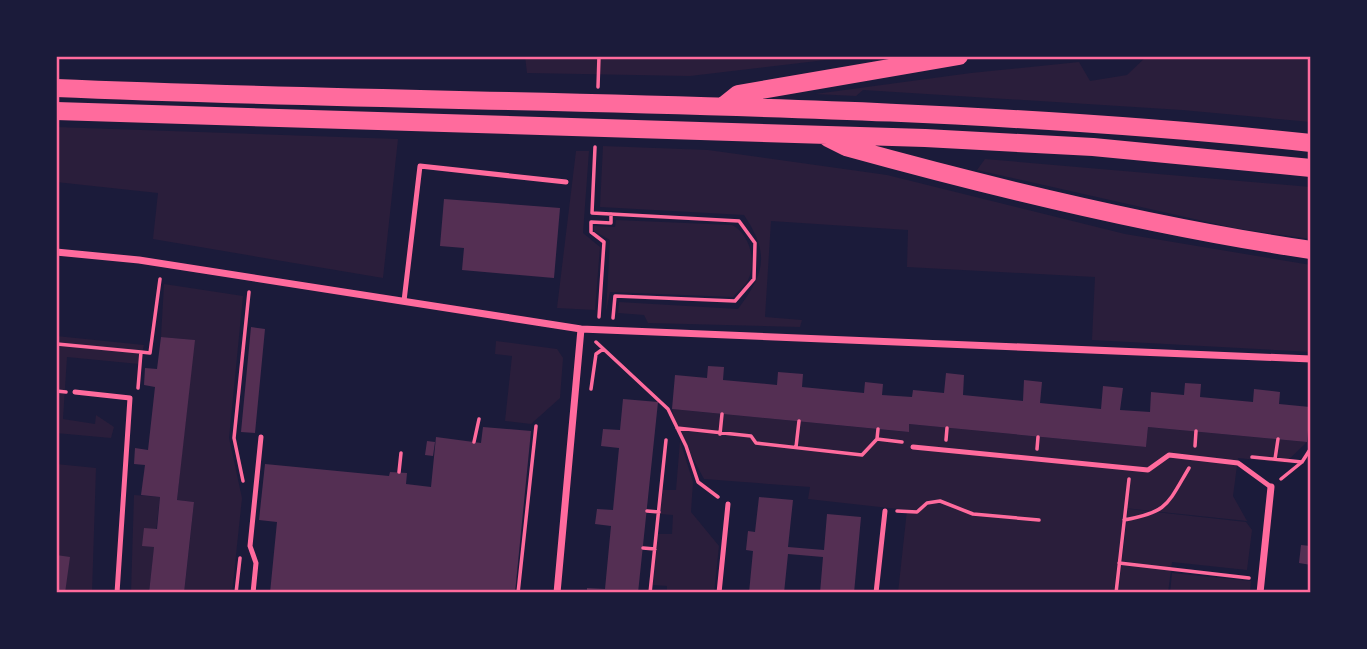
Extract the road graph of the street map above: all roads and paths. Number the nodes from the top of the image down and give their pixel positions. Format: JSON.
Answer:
{"nodes":[{"id":1,"x":959,"y":56,"type":"edge"},
{"id":2,"x":56,"y":88,"type":"edge"},
{"id":3,"x":723,"y":106,"type":"junction"},
{"id":4,"x":56,"y":111,"type":"edge"},
{"id":5,"x":822,"y":135,"type":"junction"},
{"id":6,"x":1311,"y":144,"type":"edge"},
{"id":7,"x":1311,"y":168,"type":"edge"},
{"id":8,"x":566,"y":182,"type":"dead end"},
{"id":9,"x":593,"y":196,"type":"dead end"},
{"id":10,"x":611,"y":214,"type":"junction"},
{"id":11,"x":1311,"y":250,"type":"edge"},
{"id":12,"x":56,"y":251,"type":"edge"},
{"id":13,"x":249,"y":292,"type":"dead end"},
{"id":14,"x":404,"y":301,"type":"junction"},
{"id":15,"x":581,"y":329,"type":"junction"},
{"id":16,"x":598,"y":330,"type":"junction"},
{"id":17,"x":612,"y":331,"type":"junction"},
{"id":18,"x":141,"y":352,"type":"dead end"},
{"id":19,"x":56,"y":358,"type":"edge"},
{"id":20,"x":1311,"y":359,"type":"edge"},
{"id":21,"x":75,"y":393,"type":"dead end"},
{"id":22,"x":722,"y":414,"type":"dead end"},
{"id":23,"x":479,"y":419,"type":"dead end"},
{"id":24,"x":799,"y":421,"type":"dead end"},
{"id":25,"x":536,"y":426,"type":"dead end"},
{"id":26,"x":677,"y":428,"type":"junction"},
{"id":27,"x":947,"y":428,"type":"dead end"},
{"id":28,"x":878,"y":429,"type":"dead end"},
{"id":29,"x":1196,"y":431,"type":"dead end"},
{"id":30,"x":720,"y":434,"type":"junction"},
{"id":31,"x":261,"y":437,"type":"dead end"},
{"id":32,"x":1038,"y":437,"type":"dead end"},
{"id":33,"x":877,"y":439,"type":"dead end"},
{"id":34,"x":1278,"y":439,"type":"dead end"},
{"id":35,"x":666,"y":440,"type":"dead end"},
{"id":36,"x":474,"y":442,"type":"dead end"},
{"id":37,"x":946,"y":443,"type":"dead end"},
{"id":38,"x":913,"y":447,"type":"dead end"},
{"id":39,"x":1311,"y":448,"type":"edge"},
{"id":40,"x":1036,"y":451,"type":"dead end"},
{"id":41,"x":1194,"y":452,"type":"dead end"},
{"id":42,"x":401,"y":453,"type":"dead end"},
{"id":43,"x":1275,"y":459,"type":"dead end"},
{"id":44,"x":1131,"y":468,"type":"junction"},
{"id":45,"x":399,"y":472,"type":"dead end"},
{"id":46,"x":244,"y":485,"type":"dead end"},
{"id":47,"x":1271,"y":487,"type":"junction"},
{"id":48,"x":728,"y":504,"type":"joint"},
{"id":49,"x":647,"y":511,"type":"dead end"},
{"id":50,"x":884,"y":511,"type":"joint"},
{"id":51,"x":659,"y":512,"type":"junction"},
{"id":52,"x":1039,"y":520,"type":"dead end"},
{"id":53,"x":643,"y":548,"type":"dead end"},
{"id":54,"x":655,"y":549,"type":"junction"},
{"id":55,"x":240,"y":551,"type":"dead end"},
{"id":56,"x":1119,"y":563,"type":"junction"},
{"id":57,"x":1262,"y":579,"type":"junction"},
{"id":58,"x":117,"y":593,"type":"edge"},
{"id":59,"x":236,"y":593,"type":"edge"},
{"id":60,"x":253,"y":593,"type":"edge"},
{"id":61,"x":520,"y":593,"type":"edge"},
{"id":62,"x":557,"y":593,"type":"edge"},
{"id":63,"x":650,"y":593,"type":"edge"},
{"id":64,"x":719,"y":593,"type":"edge"},
{"id":65,"x":876,"y":593,"type":"edge"},
{"id":66,"x":1116,"y":593,"type":"edge"},
{"id":67,"x":1260,"y":593,"type":"edge"}],
"edges":[{"from":1,"to":3,"type":"highway"},
{"from":2,"to":3,"type":"highway"},
{"from":3,"to":6,"type":"highway"},
{"from":4,"to":5,"type":"highway"},
{"from":5,"to":7,"type":"highway"},
{"from":5,"to":11,"type":"highway"},
{"from":8,"to":14,"type":"lane"},
{"from":9,"to":10,"type":"path"},
{"from":10,"to":16,"type":"path"},
{"from":10,"to":17,"type":"path"},
{"from":12,"to":14,"type":"street"},
{"from":13,"to":46,"type":"path"},
{"from":14,"to":15,"type":"street"},
{"from":15,"to":16,"type":"street"},
{"from":15,"to":26,"type":"path"},
{"from":15,"to":62,"type":"street"},
{"from":16,"to":17,"type":"street"},
{"from":17,"to":20,"type":"street"},
{"from":18,"to":19,"type":"path"},
{"from":21,"to":58,"type":"lane"},
{"from":22,"to":30,"type":"path"},
{"from":23,"to":36,"type":"path"},
{"from":24,"to":30,"type":"path"},
{"from":25,"to":61,"type":"path"},
{"from":26,"to":30,"type":"path"},
{"from":26,"to":48,"type":"path"},
{"from":27,"to":37,"type":"path"},
{"from":28,"to":33,"type":"path"},
{"from":29,"to":41,"type":"path"},
{"from":31,"to":60,"type":"lane"},
{"from":32,"to":40,"type":"path"},
{"from":34,"to":43,"type":"path"},
{"from":35,"to":51,"type":"path"},
{"from":38,"to":44,"type":"lane"},
{"from":39,"to":47,"type":"path"},
{"from":42,"to":45,"type":"path"},
{"from":44,"to":47,"type":"lane"},
{"from":44,"to":56,"type":"path"},
{"from":47,"to":57,"type":"street"},
{"from":48,"to":64,"type":"lane"},
{"from":49,"to":51,"type":"path"},
{"from":50,"to":52,"type":"path"},
{"from":50,"to":65,"type":"lane"},
{"from":51,"to":54,"type":"path"},
{"from":53,"to":54,"type":"path"},
{"from":54,"to":63,"type":"path"},
{"from":55,"to":59,"type":"path"},
{"from":56,"to":57,"type":"path"},
{"from":56,"to":66,"type":"path"},
{"from":57,"to":67,"type":"street"}]}
